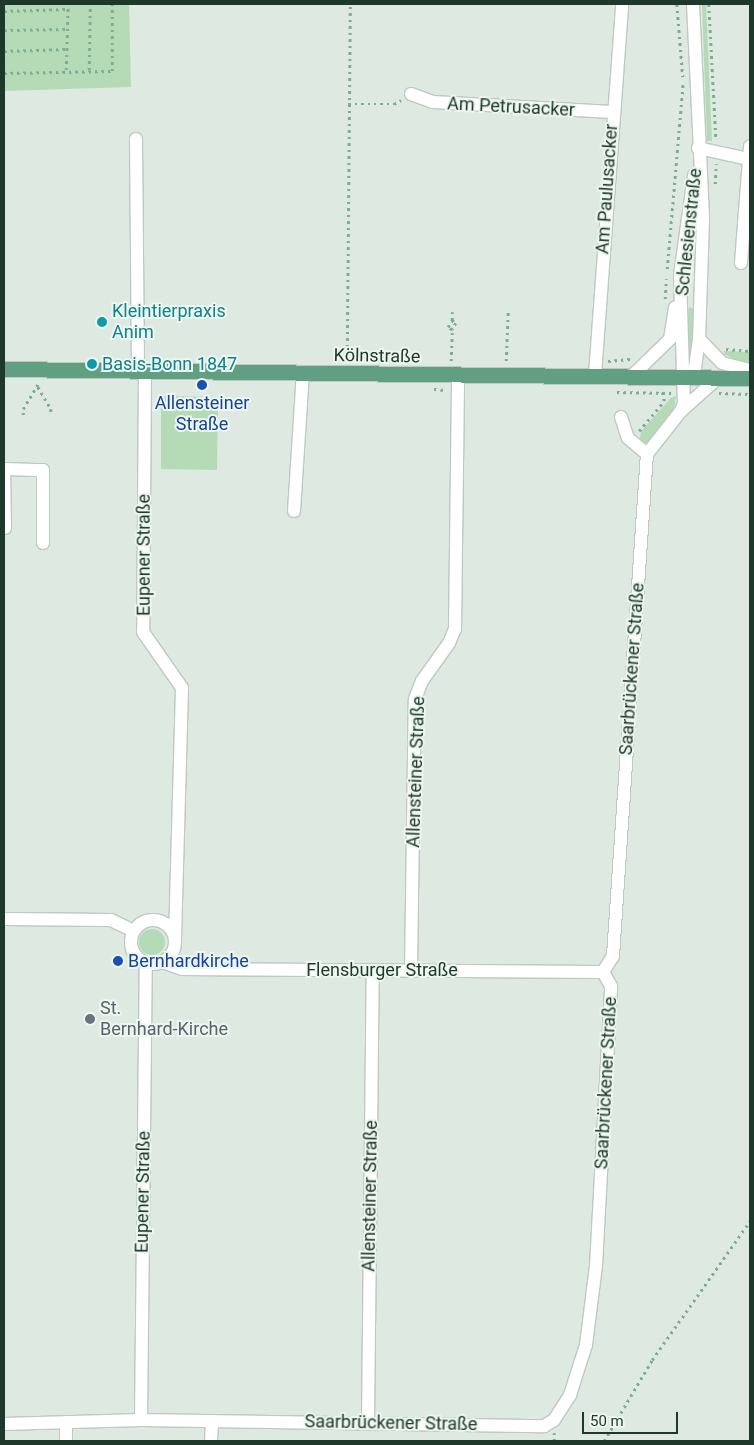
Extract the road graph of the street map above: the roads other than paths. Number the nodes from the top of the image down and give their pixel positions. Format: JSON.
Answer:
{"nodes":[{"id":1,"x":622,"y":4,"type":"edge"},
{"id":2,"x":693,"y":4,"type":"edge"},
{"id":3,"x":411,"y":94,"type":"road end"},
{"id":4,"x":612,"y":112,"type":"junction"},
{"id":5,"x":136,"y":140,"type":"dead end"},
{"id":6,"x":750,"y":146,"type":"edge"},
{"id":7,"x":698,"y":148,"type":"junction"},
{"id":8,"x":748,"y":159,"type":"junction"},
{"id":9,"x":741,"y":262,"type":"dead end"},
{"id":10,"x":680,"y":275,"type":"junction"},
{"id":11,"x":699,"y":339,"type":"junction"},
{"id":12,"x":4,"y":369,"type":"edge"},
{"id":13,"x":750,"y":370,"type":"edge"},
{"id":14,"x":141,"y":371,"type":"junction"},
{"id":15,"x":303,"y":373,"type":"junction"},
{"id":16,"x":595,"y":375,"type":"junction"},
{"id":17,"x":458,"y":376,"type":"junction"},
{"id":18,"x":632,"y":376,"type":"junction"},
{"id":19,"x":688,"y":376,"type":"junction"},
{"id":20,"x":719,"y":377,"type":"junction"},
{"id":21,"x":750,"y":378,"type":"edge"},
{"id":22,"x":681,"y":411,"type":"junction"},
{"id":23,"x":621,"y":417,"type":"dead end"},
{"id":24,"x":647,"y":454,"type":"junction"},
{"id":25,"x":5,"y":469,"type":"edge"},
{"id":26,"x":294,"y":510,"type":"dead end"},
{"id":27,"x":5,"y":528,"type":"dead end"},
{"id":28,"x":43,"y":543,"type":"dead end"},
{"id":29,"x":4,"y":919,"type":"edge"},
{"id":30,"x":134,"y":931,"type":"junction"},
{"id":31,"x":175,"y":938,"type":"junction"},
{"id":32,"x":163,"y":962,"type":"junction"},
{"id":33,"x":146,"y":963,"type":"junction"},
{"id":34,"x":372,"y":970,"type":"junction"},
{"id":35,"x":411,"y":970,"type":"junction"},
{"id":36,"x":603,"y":972,"type":"junction"},
{"id":37,"x":141,"y":1420,"type":"junction"},
{"id":38,"x":212,"y":1421,"type":"junction"},
{"id":39,"x":66,"y":1422,"type":"junction"},
{"id":40,"x":368,"y":1423,"type":"junction"},
{"id":41,"x":4,"y":1424,"type":"edge"},
{"id":42,"x":66,"y":1441,"type":"edge"},
{"id":43,"x":211,"y":1441,"type":"edge"}],
"edges":[{"from":1,"to":4,"type":"street","name":"Am Paulusacker"},
{"from":2,"to":7,"type":"street","name":"Schlesienstraße"},
{"from":3,"to":4,"type":"street","name":"Am Petrusacker"},
{"from":4,"to":16,"type":"street","name":"Am Paulusacker"},
{"from":5,"to":14,"type":"street","name":"Eupener Straße"},
{"from":6,"to":8,"type":"street"},
{"from":7,"to":8,"type":"street"},
{"from":7,"to":10,"type":"street","name":"Schlesienstraße"},
{"from":7,"to":11,"type":"street","name":"Schlesienstraße"},
{"from":8,"to":9,"type":"street"},
{"from":10,"to":18,"type":"street"},
{"from":10,"to":19,"type":"street","name":"Schlesienstraße"},
{"from":11,"to":13,"type":"street"},
{"from":11,"to":19,"type":"street","name":"Schlesienstraße"},
{"from":12,"to":14,"type":"main road","name":"Kölnstraße"},
{"from":14,"to":15,"type":"main road","name":"Kölnstraße"},
{"from":14,"to":31,"type":"street","name":"Eupener Straße"},
{"from":15,"to":17,"type":"main road","name":"Kölnstraße"},
{"from":15,"to":26,"type":"street"},
{"from":16,"to":17,"type":"main road","name":"Kölnstraße"},
{"from":16,"to":18,"type":"main road","name":"Kölnstraße"},
{"from":17,"to":35,"type":"street","name":"Allensteiner Straße"},
{"from":18,"to":19,"type":"main road","name":"Kölnstraße"},
{"from":19,"to":20,"type":"main road","name":"Kölnstraße"},
{"from":19,"to":22,"type":"street"},
{"from":20,"to":21,"type":"main road","name":"Kölnstraße"},
{"from":20,"to":22,"type":"street"},
{"from":22,"to":24,"type":"street"},
{"from":23,"to":24,"type":"street"},
{"from":24,"to":36,"type":"street","name":"Saarbrückener Straße"},
{"from":25,"to":27,"type":"street"},
{"from":25,"to":28,"type":"street"},
{"from":29,"to":30,"type":"street"},
{"from":30,"to":31,"type":"street"},
{"from":30,"to":33,"type":"street"},
{"from":31,"to":32,"type":"street"},
{"from":32,"to":33,"type":"street"},
{"from":32,"to":34,"type":"street","name":"Flensburger Straße"},
{"from":33,"to":37,"type":"street","name":"Eupener Straße"},
{"from":34,"to":35,"type":"street","name":"Flensburger Straße"},
{"from":34,"to":40,"type":"street","name":"Allensteiner Straße"},
{"from":35,"to":36,"type":"street","name":"Flensburger Straße"},
{"from":36,"to":40,"type":"street","name":"Saarbrückener Straße"},
{"from":37,"to":38,"type":"street","name":"Saarbrückener Straße"},
{"from":37,"to":39,"type":"street","name":"Saarbrückener Straße"},
{"from":38,"to":40,"type":"street","name":"Saarbrückener Straße"},
{"from":38,"to":43,"type":"street"},
{"from":39,"to":41,"type":"street","name":"Saarbrückener Straße"},
{"from":39,"to":42,"type":"street"}]}
